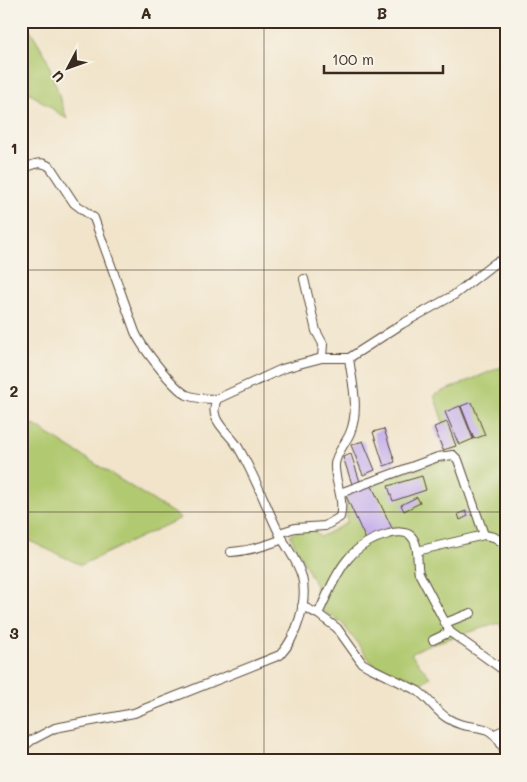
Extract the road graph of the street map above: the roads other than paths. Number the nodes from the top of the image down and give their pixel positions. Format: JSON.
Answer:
{"nodes":[{"id":1,"x":21,"y":170,"type":"edge"},
{"id":2,"x":506,"y":262,"type":"edge"},
{"id":3,"x":304,"y":279,"type":"dead end"},
{"id":4,"x":322,"y":358,"type":"junction"},
{"id":5,"x":349,"y":358,"type":"junction"},
{"id":6,"x":217,"y":399,"type":"junction"},
{"id":7,"x":340,"y":493,"type":"junction"},
{"id":8,"x":484,"y":535,"type":"junction"},
{"id":9,"x":281,"y":536,"type":"junction"},
{"id":10,"x":502,"y":542,"type":"dead end"},
{"id":11,"x":417,"y":551,"type":"junction"},
{"id":12,"x":230,"y":552,"type":"dead end"},
{"id":13,"x":302,"y":606,"type":"junction"},
{"id":14,"x":471,"y":613,"type":"dead end"},
{"id":15,"x":318,"y":614,"type":"junction"},
{"id":16,"x":445,"y":623,"type":"junction"},
{"id":17,"x":450,"y":632,"type":"junction"},
{"id":18,"x":433,"y":640,"type":"dead end"},
{"id":19,"x":506,"y":672,"type":"edge"},
{"id":20,"x":506,"y":729,"type":"edge"},
{"id":21,"x":495,"y":734,"type":"junction"},
{"id":22,"x":21,"y":749,"type":"edge"},
{"id":23,"x":506,"y":754,"type":"edge"}],
"edges":[{"from":1,"to":6,"type":"street"},
{"from":2,"to":5,"type":"street"},
{"from":3,"to":4,"type":"street"},
{"from":4,"to":5,"type":"street"},
{"from":4,"to":6,"type":"street"},
{"from":5,"to":7,"type":"street"},
{"from":6,"to":9,"type":"street"},
{"from":7,"to":8,"type":"street"},
{"from":7,"to":9,"type":"street"},
{"from":8,"to":10,"type":"street"},
{"from":8,"to":11,"type":"street"},
{"from":9,"to":12,"type":"street"},
{"from":9,"to":13,"type":"street"},
{"from":11,"to":15,"type":"street"},
{"from":11,"to":16,"type":"street"},
{"from":13,"to":15,"type":"street"},
{"from":13,"to":22,"type":"street"},
{"from":14,"to":16,"type":"street"},
{"from":15,"to":21,"type":"street"},
{"from":16,"to":17,"type":"street"},
{"from":17,"to":18,"type":"street"},
{"from":17,"to":19,"type":"street"},
{"from":20,"to":21,"type":"street"},
{"from":21,"to":23,"type":"street"}]}
